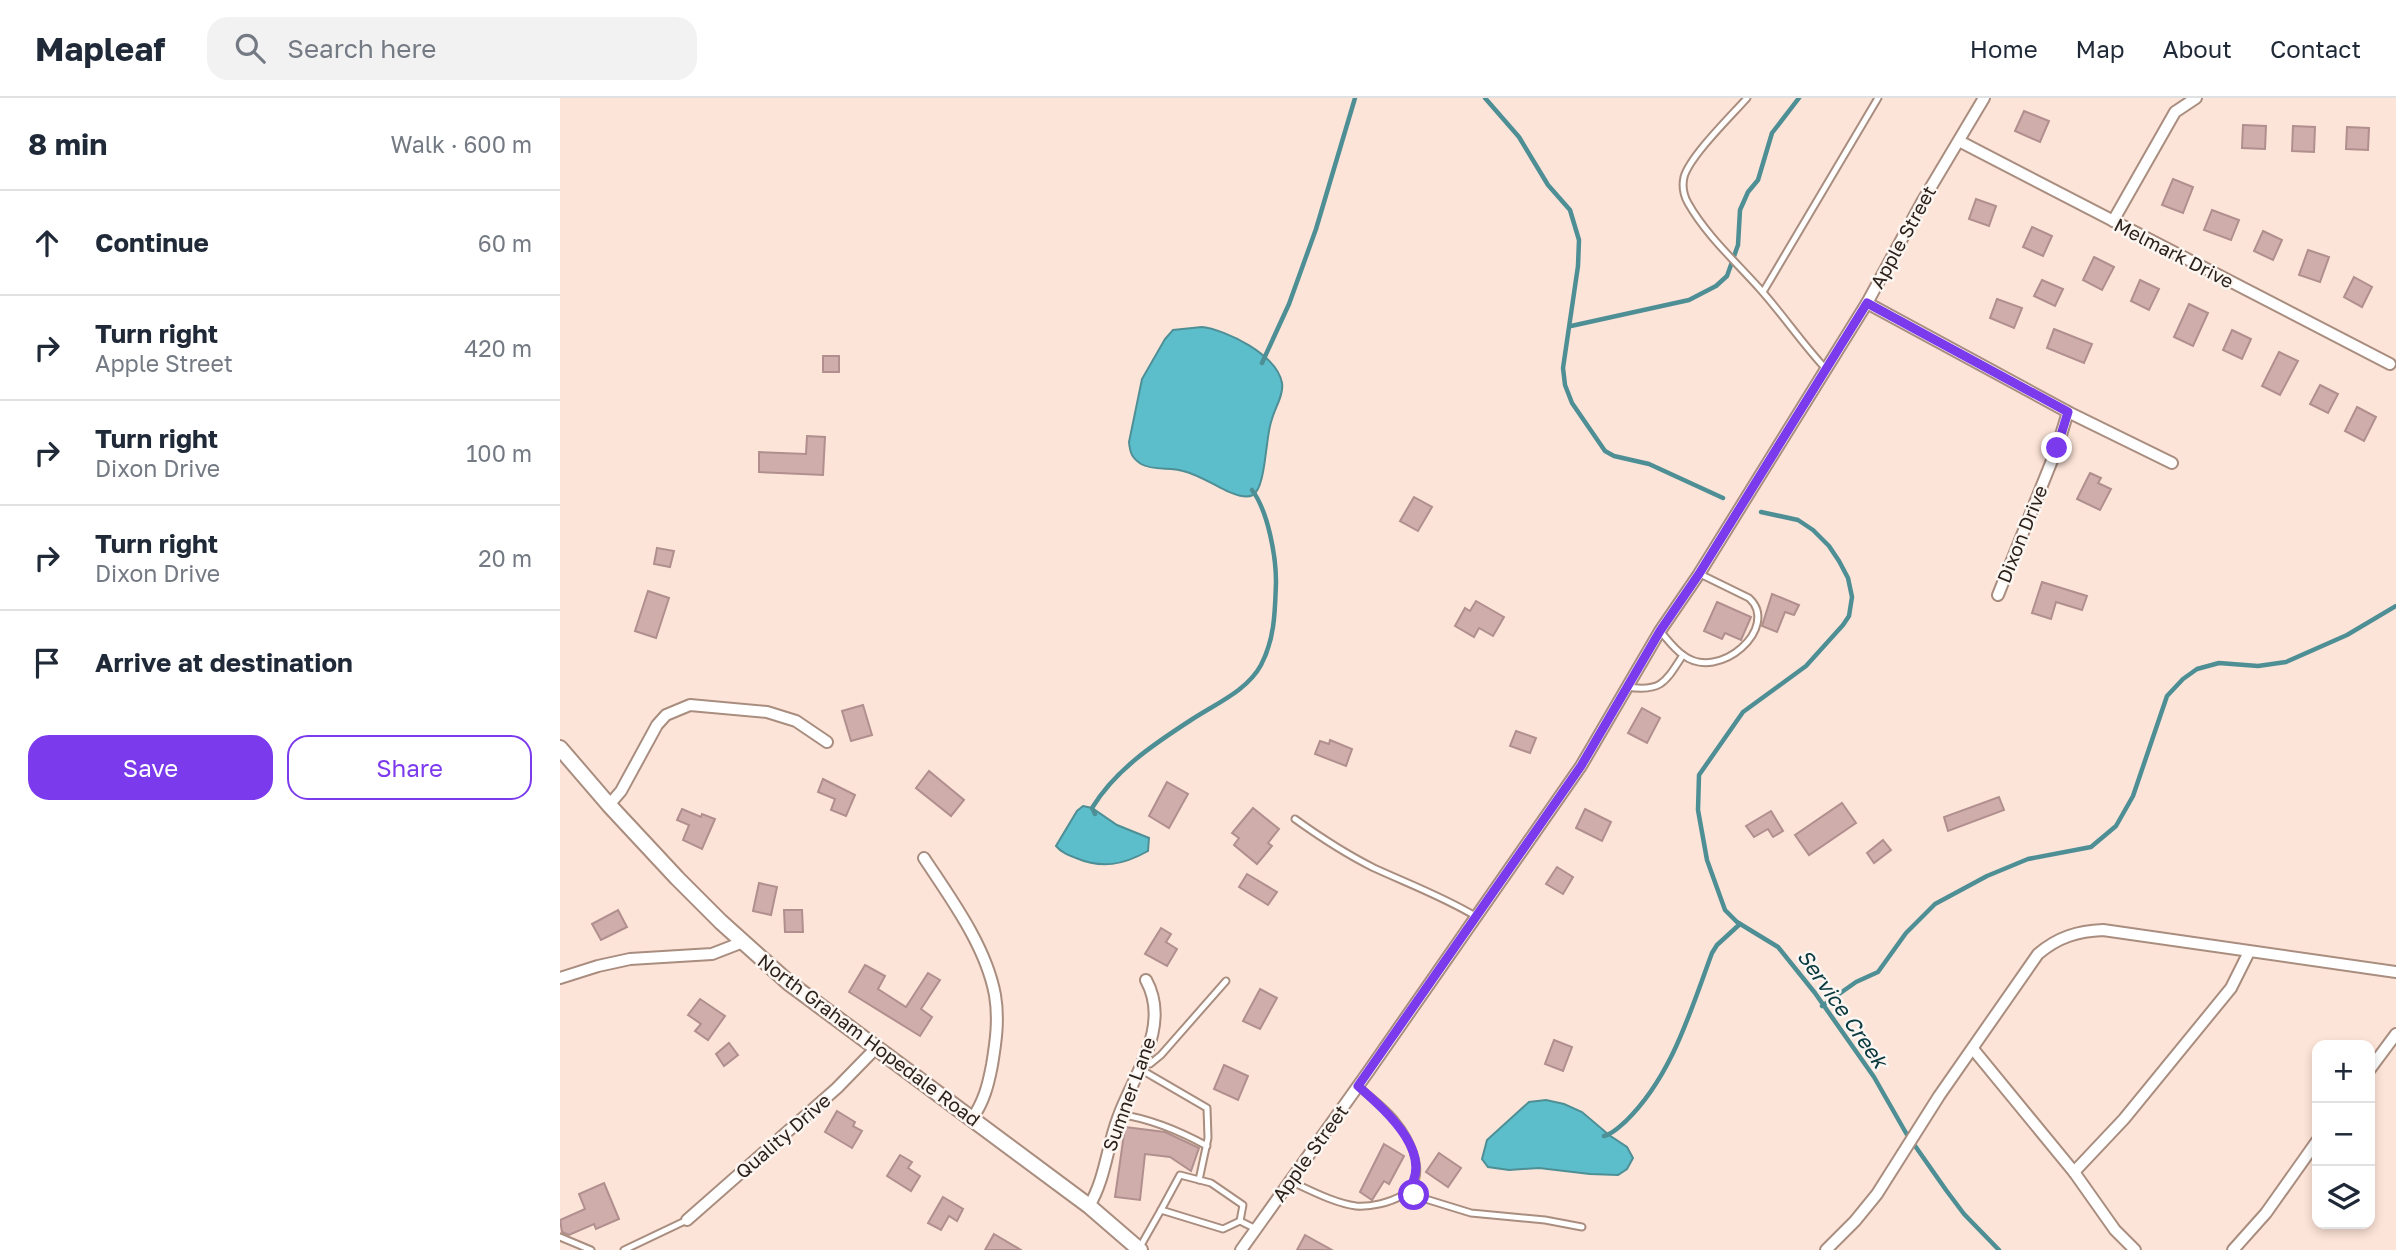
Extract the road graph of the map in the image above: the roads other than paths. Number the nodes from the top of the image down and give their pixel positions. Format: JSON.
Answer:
{"nodes":[{"id":1,"x":1747,"y":98,"type":"edge"},
{"id":2,"x":1878,"y":98,"type":"edge"},
{"id":3,"x":1984,"y":98,"type":"edge"},
{"id":4,"x":2196,"y":98,"type":"edge"},
{"id":5,"x":1959,"y":141,"type":"junction"},
{"id":6,"x":2113,"y":221,"type":"junction"},
{"id":7,"x":1763,"y":292,"type":"junction"},
{"id":8,"x":1867,"y":303,"type":"junction"},
{"id":9,"x":2390,"y":364,"type":"dead end"},
{"id":10,"x":1825,"y":368,"type":"junction"},
{"id":11,"x":2068,"y":412,"type":"junction"},
{"id":12,"x":2172,"y":463,"type":"dead end"},
{"id":13,"x":1699,"y":574,"type":"junction"},
{"id":14,"x":1998,"y":595,"type":"dead end"},
{"id":15,"x":1660,"y":631,"type":"junction"},
{"id":16,"x":1683,"y":655,"type":"junction"},
{"id":17,"x":1626,"y":687,"type":"junction"},
{"id":18,"x":827,"y":742,"type":"dead end"},
{"id":19,"x":562,"y":753,"type":"edge"},
{"id":20,"x":609,"y":805,"type":"junction"},
{"id":21,"x":1295,"y":819,"type":"dead end"},
{"id":22,"x":924,"y":858,"type":"dead end"},
{"id":23,"x":1478,"y":917,"type":"junction"},
{"id":24,"x":743,"y":942,"type":"junction"},
{"id":25,"x":2249,"y":952,"type":"junction"},
{"id":26,"x":2396,"y":972,"type":"edge"},
{"id":27,"x":560,"y":978,"type":"edge"},
{"id":28,"x":1146,"y":980,"type":"dead end"},
{"id":29,"x":1226,"y":981,"type":"dead end"},
{"id":30,"x":2396,"y":1034,"type":"edge"},
{"id":31,"x":876,"y":1048,"type":"junction"},
{"id":32,"x":1973,"y":1049,"type":"junction"},
{"id":33,"x":2375,"y":1062,"type":"edge"},
{"id":34,"x":1141,"y":1065,"type":"junction"},
{"id":35,"x":1358,"y":1086,"type":"junction"},
{"id":36,"x":1119,"y":1114,"type":"junction"},
{"id":37,"x":972,"y":1119,"type":"junction"},
{"id":38,"x":1207,"y":1146,"type":"junction"},
{"id":39,"x":2312,"y":1148,"type":"edge"},
{"id":40,"x":2074,"y":1172,"type":"junction"},
{"id":41,"x":1199,"y":1180,"type":"junction"},
{"id":42,"x":1290,"y":1181,"type":"junction"},
{"id":43,"x":1406,"y":1193,"type":"junction"},
{"id":44,"x":1088,"y":1206,"type":"junction"},
{"id":45,"x":1161,"y":1210,"type":"junction"},
{"id":46,"x":687,"y":1220,"type":"joint"},
{"id":47,"x":1240,"y":1221,"type":"junction"},
{"id":48,"x":1582,"y":1227,"type":"dead end"},
{"id":49,"x":1256,"y":1228,"type":"junction"},
{"id":50,"x":560,"y":1237,"type":"edge"},
{"id":51,"x":591,"y":1250,"type":"edge"},
{"id":52,"x":624,"y":1250,"type":"edge"},
{"id":53,"x":1140,"y":1250,"type":"edge"},
{"id":54,"x":1241,"y":1250,"type":"edge"},
{"id":55,"x":1826,"y":1250,"type":"edge"},
{"id":56,"x":2135,"y":1250,"type":"edge"},
{"id":57,"x":2233,"y":1250,"type":"edge"}],
"edges":[{"from":1,"to":7,"type":"lane"},
{"from":2,"to":7,"type":"lane"},
{"from":3,"to":5,"type":"street","name":"Apple Street"},
{"from":4,"to":6,"type":"street"},
{"from":5,"to":6,"type":"street","name":"Melmark Drive"},
{"from":5,"to":8,"type":"street","name":"Apple Street"},
{"from":6,"to":9,"type":"street","name":"Melmark Drive"},
{"from":7,"to":10,"type":"lane"},
{"from":8,"to":10,"type":"street","name":"Apple Street"},
{"from":8,"to":11,"type":"street"},
{"from":10,"to":13,"type":"street","name":"Apple Street"},
{"from":11,"to":12,"type":"street"},
{"from":11,"to":14,"type":"street","name":"Dixon Drive"},
{"from":13,"to":15,"type":"street","name":"Apple Street"},
{"from":13,"to":16,"type":"lane"},
{"from":15,"to":16,"type":"lane"},
{"from":15,"to":17,"type":"street","name":"Apple Street"},
{"from":16,"to":17,"type":"lane"},
{"from":17,"to":23,"type":"street","name":"Apple Street"},
{"from":18,"to":20,"type":"street"},
{"from":19,"to":20,"type":"street","name":"North Graham Hopedale Road"},
{"from":20,"to":24,"type":"street","name":"North Graham Hopedale Road"},
{"from":21,"to":23,"type":"lane"},
{"from":22,"to":37,"type":"street"},
{"from":23,"to":35,"type":"street","name":"Apple Street"},
{"from":24,"to":27,"type":"street"},
{"from":24,"to":31,"type":"street","name":"North Graham Hopedale Road"},
{"from":25,"to":26,"type":"street"},
{"from":25,"to":32,"type":"street"},
{"from":25,"to":40,"type":"street"},
{"from":28,"to":34,"type":"street","name":"Sumner Lane"},
{"from":29,"to":34,"type":"lane"},
{"from":30,"to":33,"type":"street"},
{"from":31,"to":37,"type":"street","name":"North Graham Hopedale Road"},
{"from":31,"to":46,"type":"street","name":"Quality Drive"},
{"from":32,"to":40,"type":"street"},
{"from":32,"to":55,"type":"street"},
{"from":34,"to":36,"type":"street","name":"Sumner Lane"},
{"from":34,"to":38,"type":"lane"},
{"from":35,"to":42,"type":"street","name":"Apple Street"},
{"from":35,"to":43,"type":"lane"},
{"from":36,"to":38,"type":"lane"},
{"from":36,"to":44,"type":"street","name":"Sumner Lane"},
{"from":37,"to":44,"type":"street","name":"North Graham Hopedale Road"},
{"from":38,"to":41,"type":"lane"},
{"from":39,"to":57,"type":"street"},
{"from":40,"to":56,"type":"street"},
{"from":41,"to":45,"type":"lane"},
{"from":41,"to":47,"type":"lane"},
{"from":42,"to":43,"type":"lane"},
{"from":42,"to":49,"type":"street","name":"Apple Street"},
{"from":43,"to":48,"type":"lane"},
{"from":44,"to":53,"type":"street","name":"North Graham Hopedale Road"},
{"from":45,"to":47,"type":"lane"},
{"from":45,"to":53,"type":"lane"},
{"from":46,"to":52,"type":"lane"},
{"from":47,"to":49,"type":"lane"},
{"from":49,"to":54,"type":"street","name":"Apple Street"},
{"from":50,"to":51,"type":"lane"}]}
